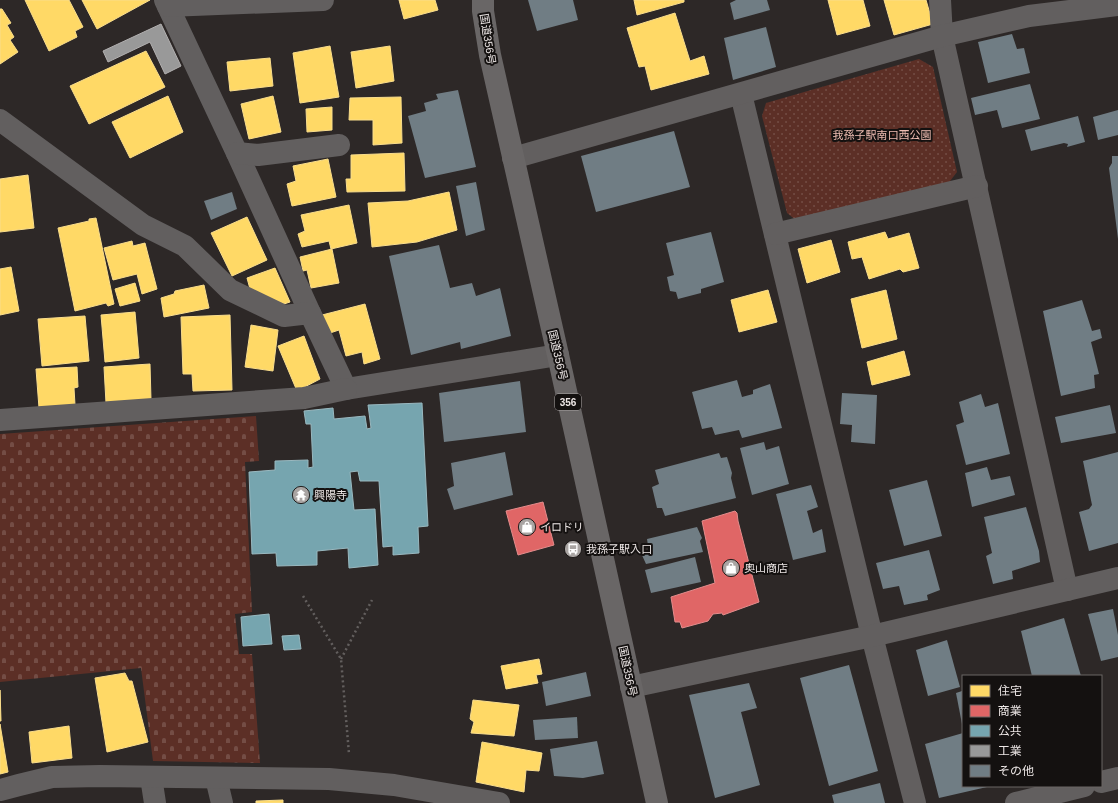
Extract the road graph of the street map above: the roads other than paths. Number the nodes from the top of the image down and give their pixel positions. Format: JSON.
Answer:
{"nodes":[{"id":1,"x":323,"y":0,"type":"edge"},
{"id":2,"x":483,"y":0,"type":"edge"},
{"id":3,"x":940,"y":0,"type":"edge"},
{"id":4,"x":167,"y":3,"type":"edge"},
{"id":5,"x":1118,"y":5,"type":"edge"},
{"id":6,"x":942,"y":36,"type":"junction"},
{"id":7,"x":741,"y":94,"type":"junction"},
{"id":8,"x":0,"y":120,"type":"edge"},
{"id":9,"x":339,"y":145,"type":"dead end"},
{"id":10,"x":237,"y":153,"type":"junction"},
{"id":11,"x":513,"y":158,"type":"junction"},
{"id":12,"x":976,"y":186,"type":"junction"},
{"id":13,"x":775,"y":234,"type":"junction"},
{"id":14,"x":310,"y":313,"type":"junction"},
{"id":15,"x":558,"y":355,"type":"junction"},
{"id":16,"x":346,"y":389,"type":"junction"},
{"id":17,"x":0,"y":420,"type":"edge"},
{"id":18,"x":1118,"y":578,"type":"edge"},
{"id":19,"x":1067,"y":590,"type":"junction"},
{"id":20,"x":872,"y":636,"type":"junction"},
{"id":21,"x":631,"y":687,"type":"junction"},
{"id":22,"x":151,"y":777,"type":"junction"},
{"id":23,"x":216,"y":778,"type":"junction"},
{"id":24,"x":1118,"y":778,"type":"edge"},
{"id":25,"x":1102,"y":782,"type":"edge"},
{"id":26,"x":1080,"y":787,"type":"edge"},
{"id":27,"x":14,"y":793,"type":"edge"},
{"id":28,"x":155,"y":803,"type":"edge"},
{"id":29,"x":222,"y":803,"type":"edge"},
{"id":30,"x":499,"y":803,"type":"edge"},
{"id":31,"x":657,"y":803,"type":"edge"},
{"id":32,"x":915,"y":803,"type":"edge"},
{"id":33,"x":1016,"y":803,"type":"edge"}],
"edges":[{"from":1,"to":4,"type":"street"},
{"from":2,"to":11,"type":"highway","name":"国道356号","number":"356"},
{"from":3,"to":6,"type":"street"},
{"from":4,"to":10,"type":"street"},
{"from":5,"to":6,"type":"street"},
{"from":6,"to":7,"type":"street"},
{"from":6,"to":12,"type":"street"},
{"from":7,"to":11,"type":"street"},
{"from":7,"to":13,"type":"street"},
{"from":8,"to":14,"type":"street"},
{"from":9,"to":10,"type":"street"},
{"from":10,"to":14,"type":"street"},
{"from":11,"to":15,"type":"highway","name":"国道356号","number":"356"},
{"from":12,"to":13,"type":"street"},
{"from":12,"to":19,"type":"street"},
{"from":13,"to":20,"type":"street"},
{"from":14,"to":16,"type":"street"},
{"from":15,"to":16,"type":"street"},
{"from":15,"to":21,"type":"highway","name":"国道356号","number":"356"},
{"from":16,"to":17,"type":"street"},
{"from":18,"to":19,"type":"street"},
{"from":19,"to":20,"type":"street"},
{"from":20,"to":21,"type":"street"},
{"from":20,"to":32,"type":"street"},
{"from":21,"to":31,"type":"highway","name":"国道356号","number":"356"},
{"from":22,"to":23,"type":"street"},
{"from":22,"to":27,"type":"street"},
{"from":22,"to":28,"type":"street"},
{"from":23,"to":29,"type":"street"},
{"from":23,"to":30,"type":"street"},
{"from":24,"to":25,"type":"street"},
{"from":26,"to":33,"type":"street"}]}
